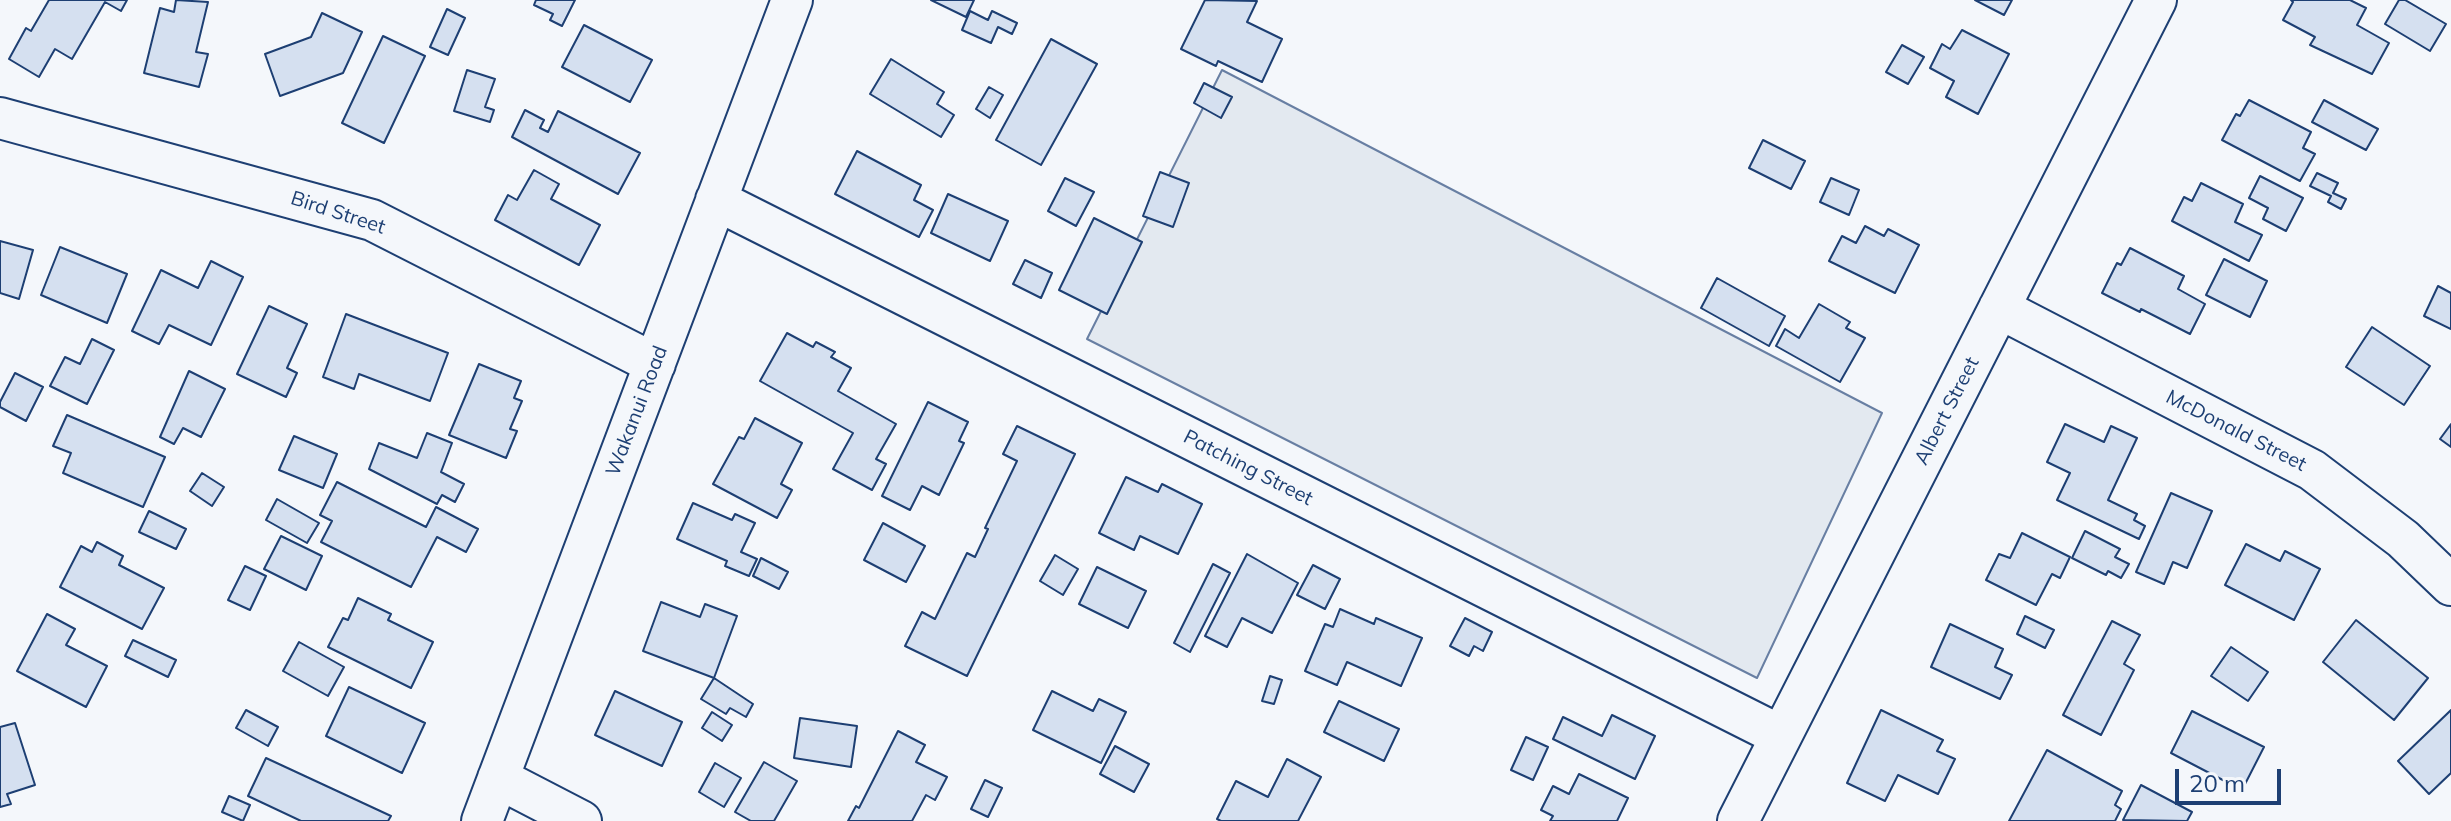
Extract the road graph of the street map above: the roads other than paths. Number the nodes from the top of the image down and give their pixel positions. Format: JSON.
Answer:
{"nodes":[{"id":1,"x":792,"y":0,"type":"edge"},
{"id":2,"x":2156,"y":0,"type":"edge"},
{"id":3,"x":0,"y":118,"type":"edge"},
{"id":4,"x":716,"y":200,"type":"junction"},
{"id":5,"x":1999,"y":308,"type":"junction"},
{"id":6,"x":655,"y":364,"type":"junction"},
{"id":7,"x":2451,"y":585,"type":"edge"},
{"id":8,"x":1781,"y":736,"type":"junction"},
{"id":9,"x":498,"y":778,"type":"junction"},
{"id":10,"x":482,"y":821,"type":"edge"},
{"id":11,"x":581,"y":821,"type":"edge"},
{"id":12,"x":1738,"y":821,"type":"edge"}],
"edges":[{"from":1,"to":4,"type":"street","name":"Wakanui Road"},
{"from":2,"to":5,"type":"street","name":"Albert Street"},
{"from":3,"to":6,"type":"street","name":"Bird Street"},
{"from":4,"to":6,"type":"street","name":"Wakanui Road"},
{"from":4,"to":8,"type":"street","name":"Patching Street"},
{"from":5,"to":7,"type":"street","name":"McDonald Street"},
{"from":5,"to":8,"type":"street","name":"Albert Street"},
{"from":6,"to":9,"type":"street","name":"Wakanui Road"},
{"from":8,"to":12,"type":"street","name":"Albert Street"},
{"from":9,"to":10,"type":"street","name":"Wakanui Road"},
{"from":9,"to":11,"type":"street"}]}
